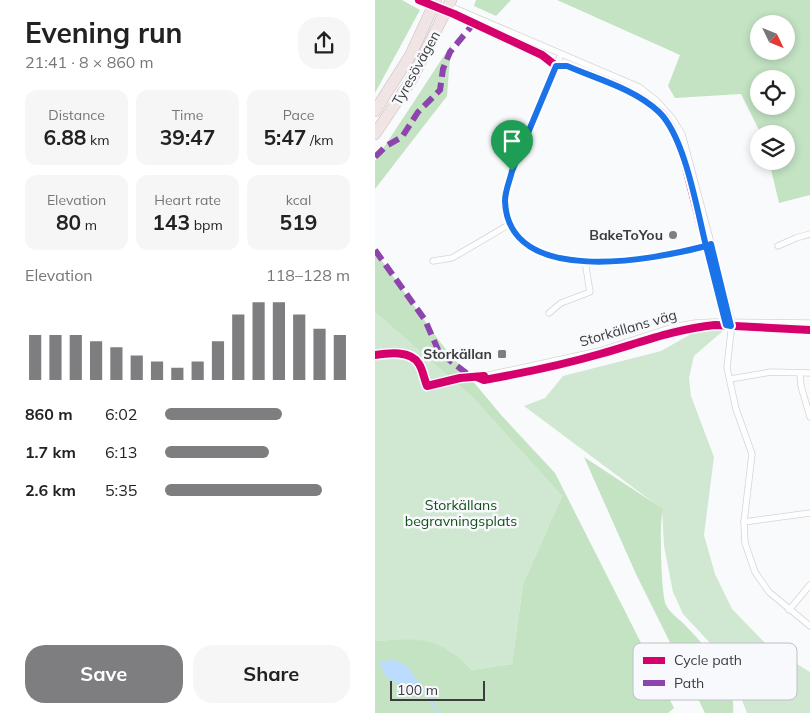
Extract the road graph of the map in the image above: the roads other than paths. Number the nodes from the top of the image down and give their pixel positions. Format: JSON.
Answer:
{"nodes":[{"id":1,"x":436,"y":0,"type":"edge"},
{"id":2,"x":452,"y":4,"type":"edge"},
{"id":3,"x":561,"y":54,"type":"junction"},
{"id":4,"x":375,"y":111,"type":"edge"},
{"id":5,"x":375,"y":134,"type":"edge"},
{"id":6,"x":510,"y":224,"type":"junction"},
{"id":7,"x":810,"y":234,"type":"edge"},
{"id":8,"x":711,"y":244,"type":"junction"},
{"id":9,"x":778,"y":246,"type":"dead end"},
{"id":10,"x":433,"y":261,"type":"dead end"},
{"id":11,"x":585,"y":261,"type":"junction"},
{"id":12,"x":549,"y":313,"type":"dead end"},
{"id":13,"x":732,"y":322,"type":"junction"},
{"id":14,"x":810,"y":323,"type":"edge"},
{"id":15,"x":800,"y":374,"type":"junction"},
{"id":16,"x":810,"y":374,"type":"edge"},
{"id":17,"x":484,"y":376,"type":"dead end"},
{"id":18,"x":729,"y":379,"type":"junction"},
{"id":19,"x":810,"y":418,"type":"edge"},
{"id":20,"x":810,"y":512,"type":"edge"},
{"id":21,"x":744,"y":522,"type":"junction"},
{"id":22,"x":810,"y":585,"type":"edge"},
{"id":23,"x":789,"y":610,"type":"junction"},
{"id":24,"x":810,"y":626,"type":"edge"}],
"edges":[{"from":1,"to":4,"type":"highway","name":"Tyresövägen"},
{"from":2,"to":3,"type":"street"},
{"from":2,"to":5,"type":"highway","name":"Tyresövägen"},
{"from":3,"to":6,"type":"street"},
{"from":3,"to":8,"type":"street"},
{"from":6,"to":10,"type":"street"},
{"from":6,"to":11,"type":"street"},
{"from":7,"to":9,"type":"street"},
{"from":8,"to":11,"type":"street"},
{"from":8,"to":13,"type":"street"},
{"from":11,"to":12,"type":"street"},
{"from":13,"to":14,"type":"street","name":"Storkällans väg"},
{"from":13,"to":17,"type":"street","name":"Storkällans väg"},
{"from":13,"to":18,"type":"street"},
{"from":15,"to":16,"type":"street"},
{"from":15,"to":18,"type":"street"},
{"from":15,"to":19,"type":"street"},
{"from":18,"to":21,"type":"street"},
{"from":20,"to":21,"type":"street"},
{"from":21,"to":23,"type":"street"},
{"from":22,"to":23,"type":"street"},
{"from":23,"to":24,"type":"street"}]}
